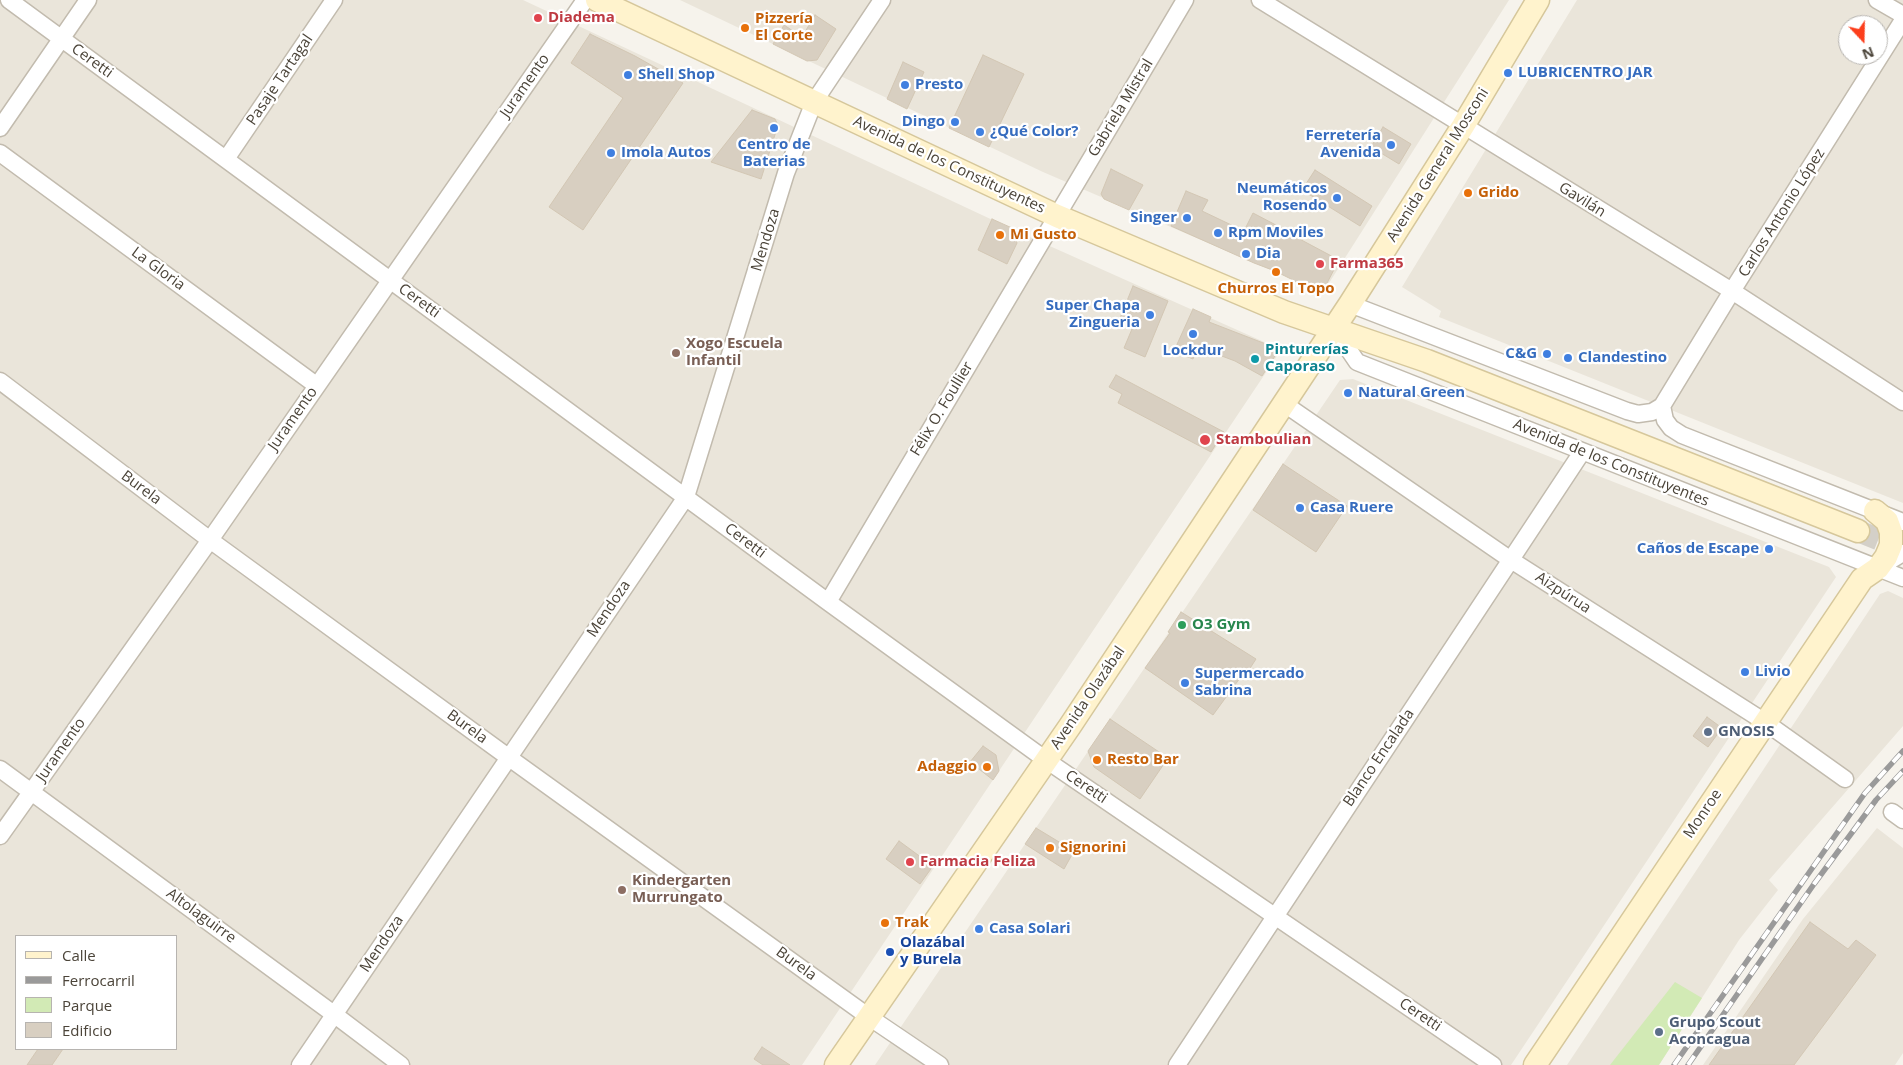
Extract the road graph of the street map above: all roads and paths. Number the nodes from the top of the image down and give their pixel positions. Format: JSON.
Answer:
{"nodes":[{"id":1,"x":9,"y":0,"type":"edge"},
{"id":2,"x":88,"y":0,"type":"edge"},
{"id":3,"x":334,"y":0,"type":"edge"},
{"id":4,"x":585,"y":0,"type":"edge"},
{"id":5,"x":598,"y":0,"type":"edge"},
{"id":6,"x":882,"y":0,"type":"edge"},
{"id":7,"x":1185,"y":0,"type":"edge"},
{"id":8,"x":1260,"y":0,"type":"edge"},
{"id":9,"x":1538,"y":0,"type":"edge"},
{"id":10,"x":1877,"y":0,"type":"edge"},
{"id":11,"x":1903,"y":15,"type":"edge"},
{"id":12,"x":1903,"y":20,"type":"edge"},
{"id":13,"x":62,"y":38,"type":"junction"},
{"id":14,"x":814,"y":102,"type":"junction"},
{"id":15,"x":1463,"y":126,"type":"junction"},
{"id":16,"x":0,"y":128,"type":"edge"},
{"id":17,"x":0,"y":153,"type":"edge"},
{"id":18,"x":226,"y":159,"type":"junction"},
{"id":19,"x":1057,"y":216,"type":"junction"},
{"id":20,"x":390,"y":280,"type":"junction"},
{"id":21,"x":1732,"y":292,"type":"junction"},
{"id":22,"x":1350,"y":304,"type":"junction"},
{"id":23,"x":1334,"y":328,"type":"junction"},
{"id":24,"x":0,"y":381,"type":"edge"},
{"id":25,"x":316,"y":385,"type":"junction"},
{"id":26,"x":1903,"y":402,"type":"edge"},
{"id":27,"x":1283,"y":403,"type":"junction"},
{"id":28,"x":1662,"y":406,"type":"junction"},
{"id":29,"x":1582,"y":452,"type":"junction"},
{"id":30,"x":686,"y":496,"type":"junction"},
{"id":31,"x":1875,"y":511,"type":"junction"},
{"id":32,"x":1903,"y":522,"type":"edge"},
{"id":33,"x":1858,"y":531,"type":"tunnel mouth"},
{"id":34,"x":210,"y":540,"type":"junction"},
{"id":35,"x":1903,"y":553,"type":"edge"},
{"id":36,"x":1511,"y":560,"type":"junction"},
{"id":37,"x":1878,"y":568,"type":"junction"},
{"id":38,"x":1903,"y":578,"type":"edge"},
{"id":39,"x":828,"y":602,"type":"junction"},
{"id":40,"x":1765,"y":722,"type":"junction"},
{"id":41,"x":508,"y":757,"type":"junction"},
{"id":42,"x":1046,"y":760,"type":"junction"},
{"id":43,"x":0,"y":769,"type":"edge"},
{"id":44,"x":1845,"y":779,"type":"dead end"},
{"id":45,"x":31,"y":792,"type":"junction"},
{"id":46,"x":0,"y":836,"type":"edge"},
{"id":47,"x":1275,"y":916,"type":"junction"},
{"id":48,"x":335,"y":1015,"type":"junction"},
{"id":49,"x":869,"y":1017,"type":"junction"},
{"id":50,"x":300,"y":1065,"type":"edge"},
{"id":51,"x":401,"y":1065,"type":"edge"},
{"id":52,"x":836,"y":1065,"type":"edge"},
{"id":53,"x":940,"y":1065,"type":"edge"},
{"id":54,"x":1177,"y":1065,"type":"edge"},
{"id":55,"x":1493,"y":1065,"type":"edge"},
{"id":56,"x":1535,"y":1065,"type":"edge"}],
"edges":[{"from":1,"to":13,"type":"street","name":"Ceretti"},
{"from":2,"to":13,"type":"street"},
{"from":3,"to":18,"type":"street","name":"Pasaje Tartagal"},
{"from":4,"to":20,"type":"street","name":"Juramento"},
{"from":5,"to":14,"type":"main road","name":"Avenida de los Constituyentes"},
{"from":6,"to":14,"type":"street","name":"Mendoza"},
{"from":7,"to":19,"type":"street","name":"Gabriela Mistral"},
{"from":8,"to":15,"type":"street","name":"Gavilán"},
{"from":9,"to":15,"type":"main road","name":"Avenida General Mosconi"},
{"from":10,"to":11,"type":"street"},
{"from":12,"to":21,"type":"street","name":"Carlos Antonio López"},
{"from":13,"to":16,"type":"street"},
{"from":13,"to":18,"type":"street","name":"Ceretti"},
{"from":14,"to":19,"type":"main road","name":"Avenida de los Constituyentes"},
{"from":14,"to":30,"type":"street","name":"Mendoza"},
{"from":15,"to":21,"type":"street","name":"Gavilán"},
{"from":15,"to":22,"type":"main road","name":"Avenida General Mosconi"},
{"from":17,"to":25,"type":"street","name":"La Gloria"},
{"from":18,"to":20,"type":"street","name":"Ceretti"},
{"from":19,"to":23,"type":"main road","name":"Avenida de los Constituyentes"},
{"from":19,"to":39,"type":"street","name":"Félix O. Foullier"},
{"from":20,"to":25,"type":"street","name":"Juramento"},
{"from":20,"to":30,"type":"street","name":"Ceretti"},
{"from":21,"to":26,"type":"street","name":"Gavilán"},
{"from":21,"to":28,"type":"street","name":"Carlos Antonio López"},
{"from":22,"to":23,"type":"main road","name":"Avenida General Mosconi"},
{"from":22,"to":28,"type":"street"},
{"from":23,"to":27,"type":"main road","name":"Avenida Olazábal"},
{"from":23,"to":29,"type":"street","name":"Avenida de los Constituyentes"},
{"from":23,"to":33,"type":"main road","name":"Avenida de los Constituyentes"},
{"from":24,"to":34,"type":"street","name":"Burela"},
{"from":25,"to":34,"type":"street","name":"Juramento"},
{"from":27,"to":36,"type":"street","name":"Aizpúrua"},
{"from":27,"to":42,"type":"main road","name":"Avenida Olazábal"},
{"from":28,"to":31,"type":"street"},
{"from":29,"to":36,"type":"street","name":"Blanco Encalada"},
{"from":29,"to":37,"type":"street","name":"Avenida de los Constituyentes"},
{"from":30,"to":39,"type":"street","name":"Ceretti"},
{"from":30,"to":41,"type":"street","name":"Mendoza"},
{"from":31,"to":32,"type":"street"},
{"from":31,"to":37,"type":"main road"},
{"from":34,"to":41,"type":"street","name":"Burela"},
{"from":34,"to":45,"type":"street","name":"Juramento"},
{"from":35,"to":37,"type":"street"},
{"from":36,"to":40,"type":"street","name":"Aizpúrua"},
{"from":36,"to":47,"type":"street","name":"Blanco Encalada"},
{"from":37,"to":38,"type":"street","name":"Avenida de los Constituyentes"},
{"from":37,"to":40,"type":"main road","name":"Monroe"},
{"from":39,"to":42,"type":"street","name":"Ceretti"},
{"from":40,"to":44,"type":"street","name":"Aizpúrua"},
{"from":40,"to":56,"type":"main road","name":"Monroe"},
{"from":41,"to":48,"type":"street","name":"Mendoza"},
{"from":41,"to":49,"type":"street","name":"Burela"},
{"from":42,"to":47,"type":"street","name":"Ceretti"},
{"from":42,"to":49,"type":"main road","name":"Avenida Olazábal"},
{"from":43,"to":45,"type":"street","name":"Altolaguirre"},
{"from":45,"to":46,"type":"street","name":"Juramento"},
{"from":45,"to":48,"type":"street","name":"Altolaguirre"},
{"from":47,"to":54,"type":"street","name":"Blanco Encalada"},
{"from":47,"to":55,"type":"street","name":"Ceretti"},
{"from":48,"to":50,"type":"street","name":"Mendoza"},
{"from":48,"to":51,"type":"street","name":"Altolaguirre"},
{"from":49,"to":52,"type":"main road","name":"Avenida Olazábal"},
{"from":49,"to":53,"type":"street","name":"Burela"}]}
